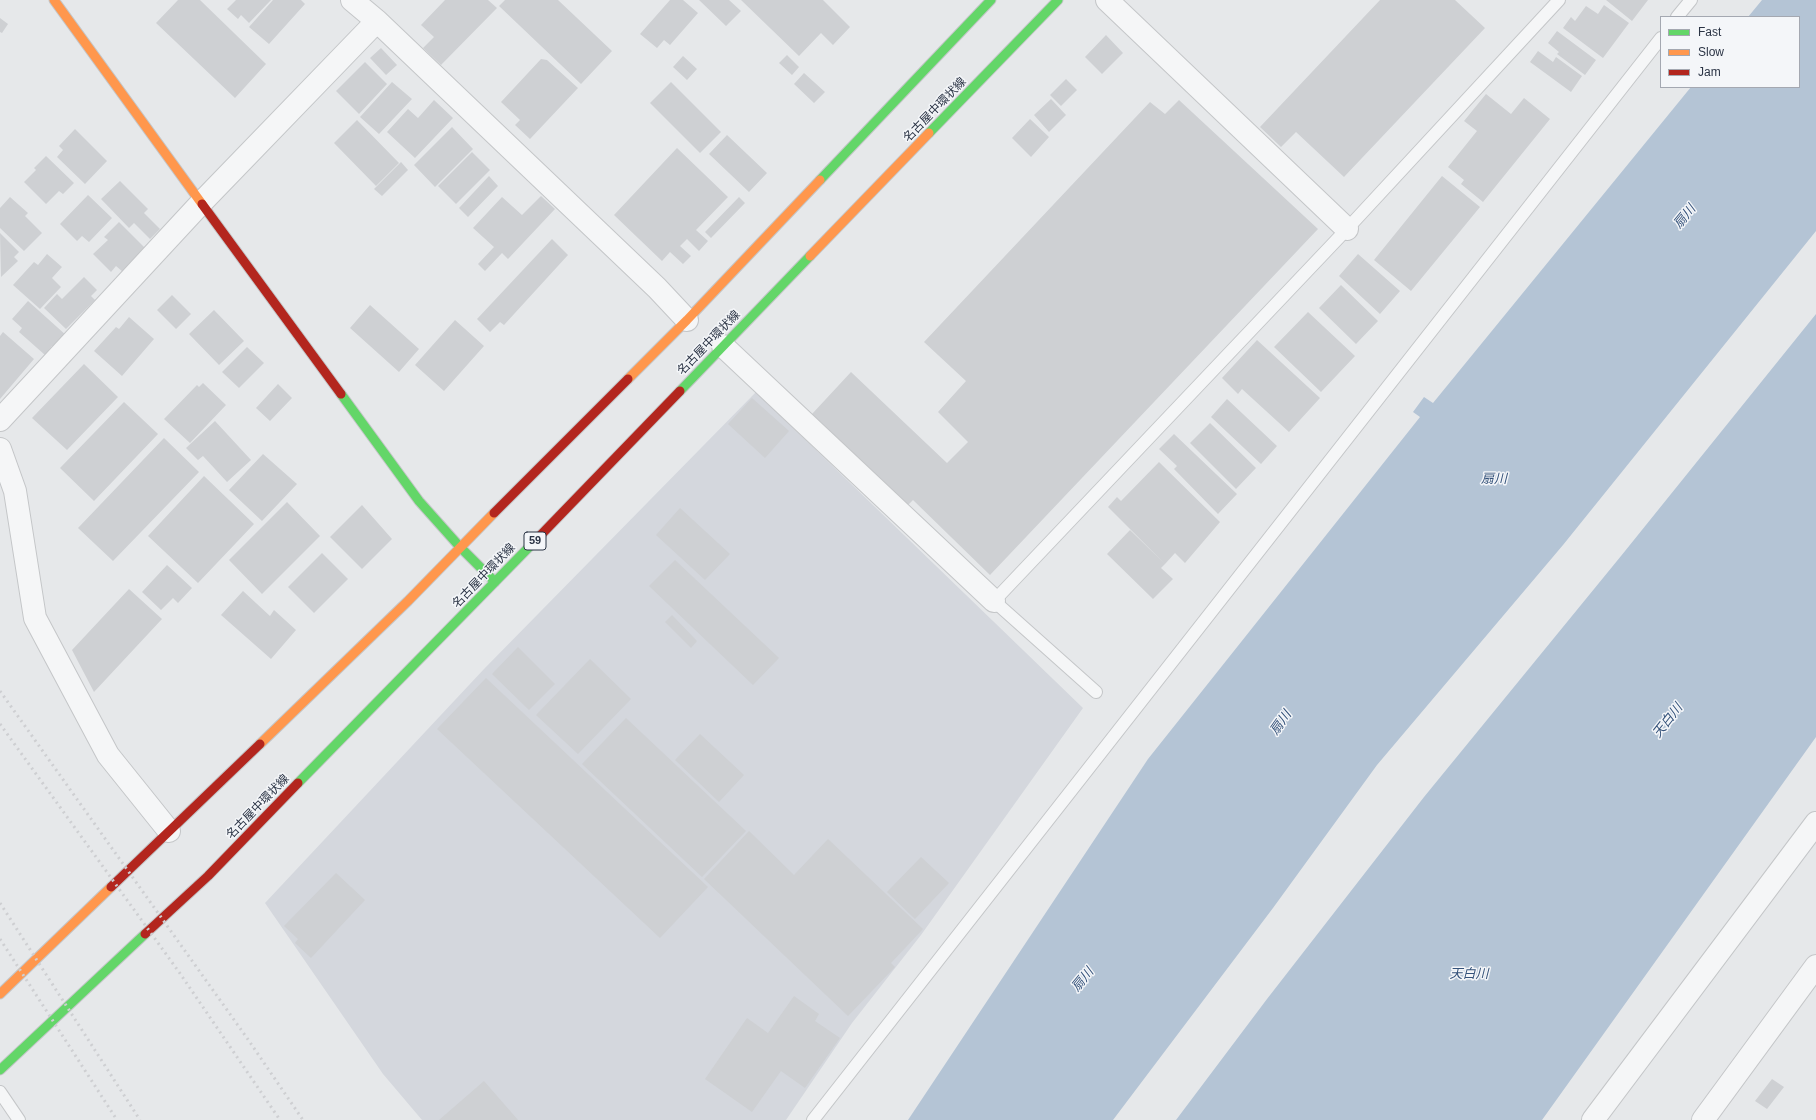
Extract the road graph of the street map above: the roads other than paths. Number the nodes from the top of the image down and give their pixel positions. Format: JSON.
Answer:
{"nodes":[{"id":1,"x":54,"y":0,"type":"edge"},
{"id":2,"x":991,"y":0,"type":"edge"},
{"id":3,"x":1058,"y":0,"type":"edge"},
{"id":4,"x":1107,"y":0,"type":"edge"},
{"id":5,"x":1559,"y":0,"type":"edge"},
{"id":6,"x":1691,"y":0,"type":"edge"},
{"id":7,"x":359,"y":2,"type":"edge"},
{"id":8,"x":1678,"y":16,"type":"edge"},
{"id":9,"x":377,"y":22,"type":"junction"},
{"id":10,"x":1660,"y":39,"type":"edge"},
{"id":11,"x":202,"y":202,"type":"junction"},
{"id":12,"x":1347,"y":229,"type":"junction"},
{"id":13,"x":687,"y":320,"type":"junction"},
{"id":14,"x":723,"y":346,"type":"junction"},
{"id":15,"x":0,"y":420,"type":"edge"},
{"id":16,"x":0,"y":449,"type":"edge"},
{"id":17,"x":460,"y":547,"type":"junction"},
{"id":18,"x":495,"y":582,"type":"junction"},
{"id":19,"x":994,"y":601,"type":"junction"},
{"id":20,"x":1096,"y":692,"type":"dead end"},
{"id":21,"x":1816,"y":823,"type":"edge"},
{"id":22,"x":169,"y":831,"type":"junction"},
{"id":23,"x":1816,"y":966,"type":"edge"},
{"id":24,"x":0,"y":994,"type":"edge"},
{"id":25,"x":0,"y":1070,"type":"edge"},
{"id":26,"x":0,"y":1092,"type":"edge"},
{"id":27,"x":18,"y":1120,"type":"edge"},
{"id":28,"x":813,"y":1120,"type":"edge"},
{"id":29,"x":1593,"y":1120,"type":"edge"},
{"id":30,"x":1703,"y":1120,"type":"edge"}],
"edges":[{"from":1,"to":11,"type":"main road"},
{"from":2,"to":13,"type":"main road"},
{"from":3,"to":14,"type":"main road","name":"名古屋中環状線","number":"59"},
{"from":4,"to":12,"type":"street"},
{"from":5,"to":12,"type":"lane"},
{"from":6,"to":8,"type":"lane"},
{"from":7,"to":9,"type":"street"},
{"from":9,"to":11,"type":"street"},
{"from":9,"to":13,"type":"street"},
{"from":10,"to":28,"type":"lane"},
{"from":11,"to":15,"type":"street"},
{"from":11,"to":17,"type":"main road"},
{"from":12,"to":19,"type":"lane"},
{"from":13,"to":17,"type":"main road"},
{"from":14,"to":18,"type":"main road","name":"名古屋中環状線","number":"59"},
{"from":14,"to":19,"type":"street"},
{"from":16,"to":22,"type":"street"},
{"from":17,"to":18,"type":"main road"},
{"from":17,"to":22,"type":"main road"},
{"from":18,"to":25,"type":"main road","name":"名古屋中環状線","number":"59"},
{"from":19,"to":20,"type":"lane"},
{"from":21,"to":29,"type":"street"},
{"from":22,"to":24,"type":"main road"},
{"from":23,"to":30,"type":"street"},
{"from":26,"to":27,"type":"lane"}]}
